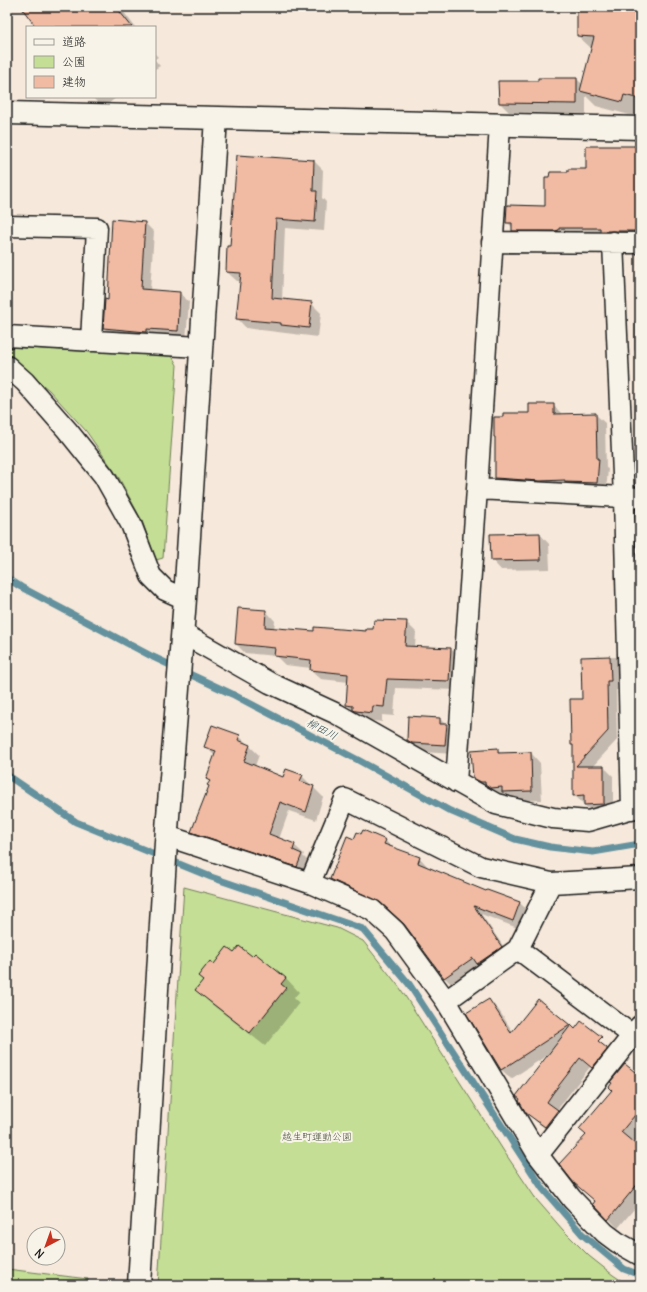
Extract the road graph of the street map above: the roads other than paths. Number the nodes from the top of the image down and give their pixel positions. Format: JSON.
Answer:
{"nodes":[{"id":1,"x":7,"y":113,"type":"edge"},
{"id":2,"x":216,"y":118,"type":"junction"},
{"id":3,"x":500,"y":125,"type":"junction"},
{"id":4,"x":640,"y":128,"type":"edge"},
{"id":5,"x":7,"y":226,"type":"edge"},
{"id":6,"x":492,"y":242,"type":"junction"},
{"id":7,"x":613,"y":242,"type":"junction"},
{"id":8,"x":640,"y":243,"type":"edge"},
{"id":9,"x":7,"y":336,"type":"edge"},
{"id":10,"x":91,"y":341,"type":"junction"},
{"id":11,"x":200,"y":347,"type":"junction"},
{"id":12,"x":7,"y":366,"type":"edge"},
{"id":13,"x":477,"y":489,"type":"junction"},
{"id":14,"x":632,"y":498,"type":"edge"},
{"id":15,"x":185,"y":599,"type":"junction"},
{"id":16,"x":182,"y":638,"type":"junction"},
{"id":17,"x":456,"y":782,"type":"junction"},
{"id":18,"x":636,"y":808,"type":"edge"},
{"id":19,"x":167,"y":839,"type":"junction"},
{"id":20,"x":640,"y":878,"type":"edge"},
{"id":21,"x":310,"y":883,"type":"junction"},
{"id":22,"x":551,"y":883,"type":"junction"},
{"id":23,"x":518,"y":949,"type":"junction"},
{"id":24,"x":446,"y":1001,"type":"junction"},
{"id":25,"x":636,"y":1031,"type":"edge"},
{"id":26,"x":538,"y":1155,"type":"junction"},
{"id":27,"x":640,"y":1255,"type":"edge"},
{"id":28,"x":139,"y":1285,"type":"edge"}],
"edges":[{"from":1,"to":2,"type":"street"},
{"from":2,"to":3,"type":"street"},
{"from":2,"to":11,"type":"street"},
{"from":3,"to":4,"type":"street"},
{"from":3,"to":6,"type":"street"},
{"from":5,"to":10,"type":"street"},
{"from":6,"to":7,"type":"street"},
{"from":6,"to":13,"type":"street"},
{"from":7,"to":8,"type":"street"},
{"from":7,"to":14,"type":"street"},
{"from":9,"to":10,"type":"street"},
{"from":10,"to":11,"type":"street"},
{"from":11,"to":15,"type":"street"},
{"from":12,"to":15,"type":"street"},
{"from":13,"to":14,"type":"street"},
{"from":13,"to":17,"type":"street"},
{"from":14,"to":18,"type":"street"},
{"from":15,"to":16,"type":"street"},
{"from":16,"to":17,"type":"street"},
{"from":16,"to":19,"type":"street"},
{"from":17,"to":18,"type":"street"},
{"from":19,"to":21,"type":"street"},
{"from":19,"to":28,"type":"street"},
{"from":20,"to":22,"type":"street"},
{"from":21,"to":22,"type":"street"},
{"from":21,"to":24,"type":"street"},
{"from":22,"to":23,"type":"street"},
{"from":23,"to":24,"type":"street"},
{"from":23,"to":25,"type":"street"},
{"from":24,"to":26,"type":"street"},
{"from":25,"to":26,"type":"street"},
{"from":26,"to":27,"type":"street"}]}
